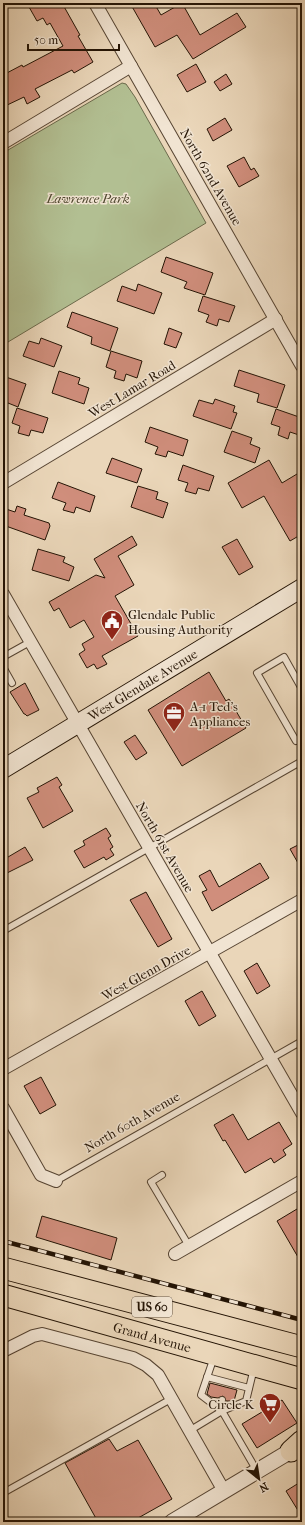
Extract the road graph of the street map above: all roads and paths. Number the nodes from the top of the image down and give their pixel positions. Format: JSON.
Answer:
{"nodes":[{"id":1,"x":96,"y":3,"type":"edge"},
{"id":2,"x":131,"y":66,"type":"junction"},
{"id":3,"x":3,"y":143,"type":"edge"},
{"id":4,"x":276,"y":319,"type":"junction"},
{"id":5,"x":302,"y":366,"type":"edge"},
{"id":6,"x":3,"y":483,"type":"edge"},
{"id":7,"x":302,"y":588,"type":"edge"},
{"id":8,"x":3,"y":594,"type":"edge"},
{"id":9,"x":30,"y":642,"type":"junction"},
{"id":10,"x":3,"y":657,"type":"edge"},
{"id":11,"x":3,"y":668,"type":"edge"},
{"id":12,"x":12,"y":683,"type":"dead end"},
{"id":13,"x":302,"y":689,"type":"edge"},
{"id":14,"x":78,"y":724,"type":"junction"},
{"id":15,"x":302,"y":738,"type":"edge"},
{"id":16,"x":302,"y":761,"type":"edge"},
{"id":17,"x":3,"y":769,"type":"edge"},
{"id":18,"x":150,"y":848,"type":"junction"},
{"id":19,"x":302,"y":900,"type":"edge"},
{"id":20,"x":3,"y":931,"type":"edge"},
{"id":21,"x":210,"y":953,"type":"junction"},
{"id":22,"x":302,"y":1041,"type":"edge"},
{"id":23,"x":271,"y":1059,"type":"junction"},
{"id":24,"x":3,"y":1069,"type":"edge"},
{"id":25,"x":3,"y":1108,"type":"edge"},
{"id":26,"x":302,"y":1113,"type":"edge"},
{"id":27,"x":162,"y":1175,"type":"dead end"},
{"id":28,"x":56,"y":1181,"type":"joint"},
{"id":29,"x":302,"y":1181,"type":"edge"},
{"id":30,"x":189,"y":1246,"type":"junction"},
{"id":31,"x":175,"y":1254,"type":"dead end"},
{"id":32,"x":3,"y":1268,"type":"edge"},
{"id":33,"x":3,"y":1295,"type":"edge"},
{"id":34,"x":302,"y":1347,"type":"edge"},
{"id":35,"x":3,"y":1351,"type":"edge"},
{"id":36,"x":215,"y":1354,"type":"junction"},
{"id":37,"x":254,"y":1366,"type":"junction"},
{"id":38,"x":207,"y":1377,"type":"junction"},
{"id":39,"x":298,"y":1381,"type":"edge"},
{"id":40,"x":249,"y":1388,"type":"junction"},
{"id":41,"x":171,"y":1399,"type":"junction"},
{"id":42,"x":222,"y":1400,"type":"dead end"},
{"id":43,"x":221,"y":1410,"type":"junction"},
{"id":44,"x":189,"y":1431,"type":"junction"},
{"id":45,"x":298,"y":1445,"type":"edge"},
{"id":46,"x":257,"y":1470,"type":"junction"},
{"id":47,"x":224,"y":1491,"type":"junction"},
{"id":48,"x":3,"y":1493,"type":"edge"},
{"id":49,"x":172,"y":1522,"type":"edge"}],
"edges":[{"from":1,"to":2,"type":"street","name":"North 62nd Avenue"},
{"from":2,"to":3,"type":"street"},
{"from":2,"to":4,"type":"street","name":"North 62nd Avenue"},
{"from":4,"to":5,"type":"street","name":"North 62nd Avenue"},
{"from":4,"to":6,"type":"street","name":"West Lamar Road"},
{"from":7,"to":14,"type":"main road","name":"West Glendale Avenue"},
{"from":8,"to":9,"type":"street","name":"North 61st Avenue"},
{"from":9,"to":10,"type":"lane"},
{"from":9,"to":14,"type":"street","name":"North 61st Avenue"},
{"from":11,"to":12,"type":"lane"},
{"from":13,"to":15,"type":"lane"},
{"from":14,"to":17,"type":"main road","name":"West Glendale Avenue"},
{"from":14,"to":18,"type":"street","name":"North 61st Avenue"},
{"from":16,"to":18,"type":"lane"},
{"from":18,"to":20,"type":"lane"},
{"from":18,"to":21,"type":"street","name":"North 61st Avenue"},
{"from":19,"to":21,"type":"street","name":"West Glenn Drive"},
{"from":21,"to":23,"type":"street","name":"North 61st Avenue"},
{"from":21,"to":24,"type":"street","name":"West Glenn Drive"},
{"from":22,"to":23,"type":"lane","name":"North 60th Avenue"},
{"from":23,"to":26,"type":"street","name":"North 61st Avenue"},
{"from":23,"to":28,"type":"lane","name":"North 60th Avenue"},
{"from":25,"to":28,"type":"street","name":"North 60th Avenue"},
{"from":27,"to":30,"type":"lane"},
{"from":29,"to":30,"type":"street"},
{"from":30,"to":31,"type":"street"},
{"from":32,"to":34,"type":"highway","number":"US 60"},
{"from":33,"to":36,"type":"highway","name":"Grand Avenue","number":"US 60"},
{"from":35,"to":41,"type":"street"},
{"from":36,"to":37,"type":"highway","name":"Grand Avenue","number":"US 60"},
{"from":36,"to":38,"type":"lane"},
{"from":37,"to":39,"type":"highway","name":"Grand Avenue","number":"US 60"},
{"from":37,"to":40,"type":"lane"},
{"from":38,"to":40,"type":"lane"},
{"from":38,"to":43,"type":"lane"},
{"from":40,"to":43,"type":"lane"},
{"from":41,"to":44,"type":"street"},
{"from":41,"to":48,"type":"lane"},
{"from":42,"to":43,"type":"lane"},
{"from":43,"to":44,"type":"lane"},
{"from":43,"to":46,"type":"lane"},
{"from":44,"to":47,"type":"street"},
{"from":45,"to":46,"type":"street"},
{"from":46,"to":47,"type":"street"},
{"from":47,"to":49,"type":"street"}]}
